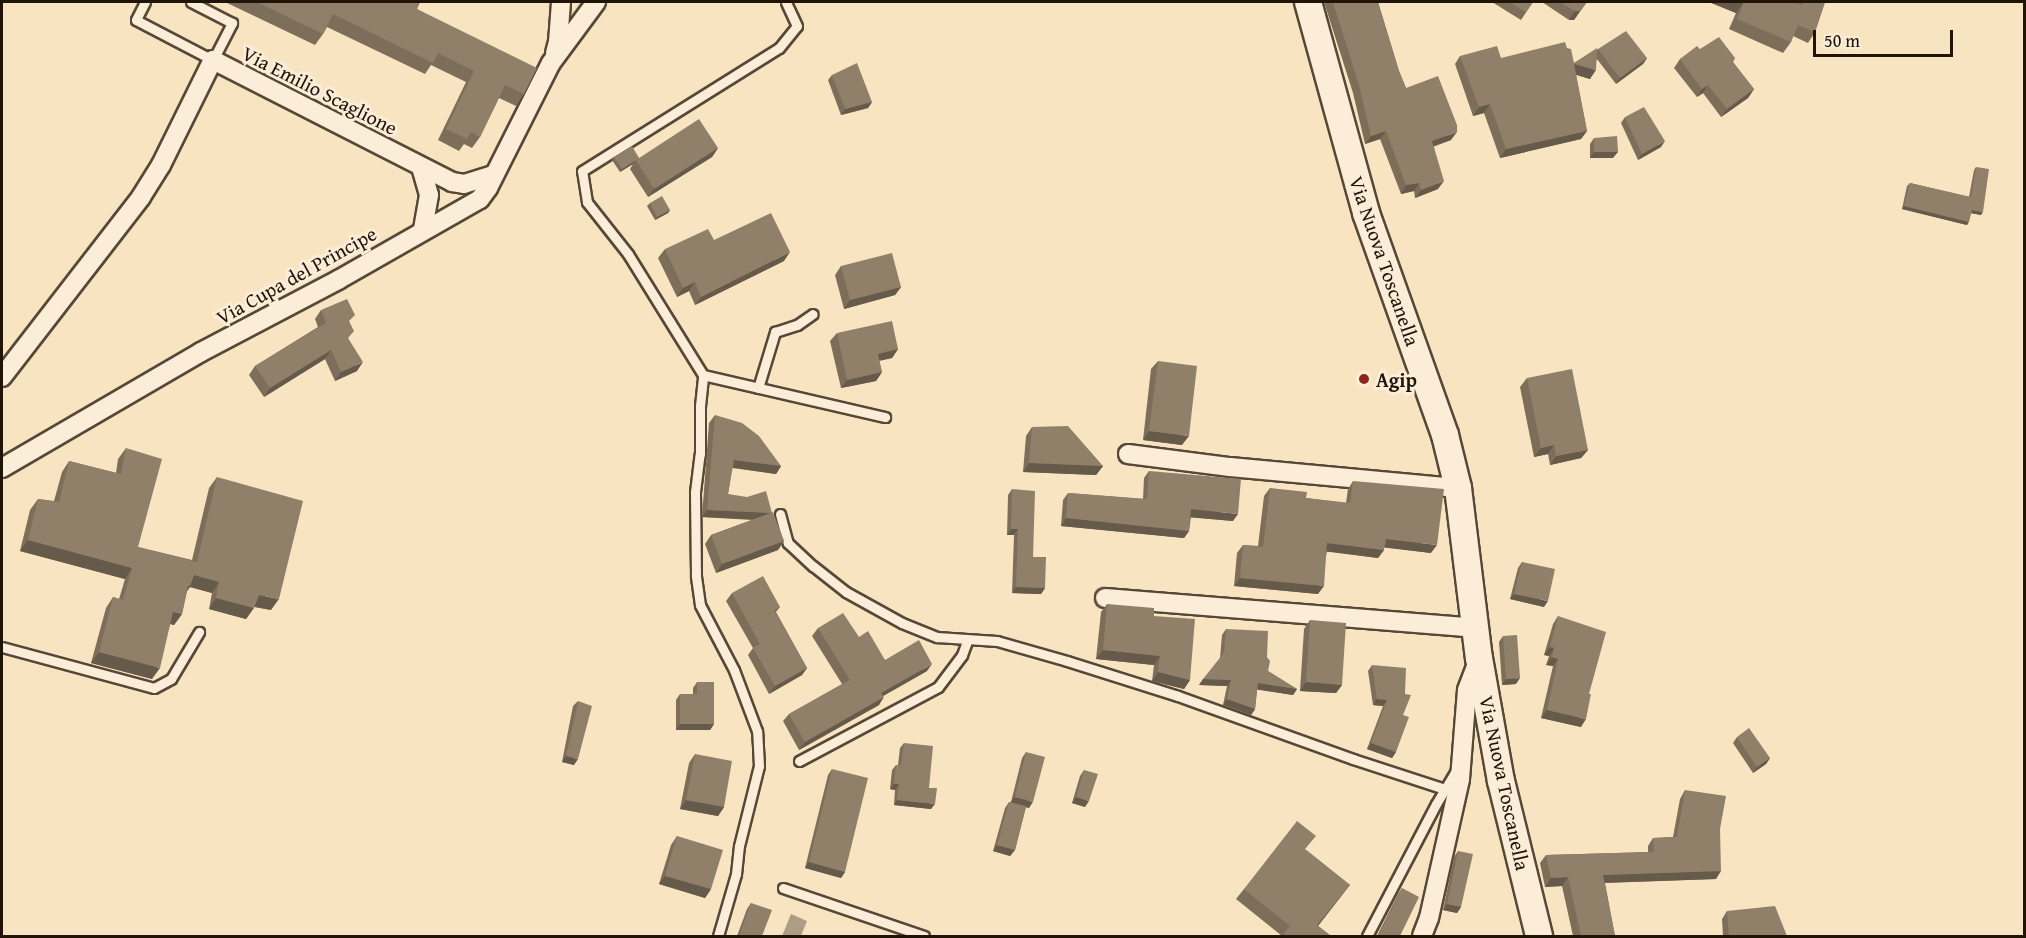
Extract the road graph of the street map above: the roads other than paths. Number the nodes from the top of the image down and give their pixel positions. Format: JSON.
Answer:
{"nodes":[{"id":1,"x":145,"y":2,"type":"edge"},
{"id":2,"x":191,"y":2,"type":"edge"},
{"id":3,"x":561,"y":2,"type":"edge"},
{"id":4,"x":596,"y":2,"type":"edge"},
{"id":5,"x":786,"y":2,"type":"edge"},
{"id":6,"x":1308,"y":2,"type":"edge"},
{"id":7,"x":213,"y":60,"type":"junction"},
{"id":8,"x":551,"y":63,"type":"junction"},
{"id":9,"x":421,"y":167,"type":"junction"},
{"id":10,"x":493,"y":175,"type":"junction"},
{"id":11,"x":423,"y":229,"type":"junction"},
{"id":12,"x":813,"y":314,"type":"dead end"},
{"id":13,"x":703,"y":375,"type":"junction"},
{"id":14,"x":2,"y":377,"type":"edge"},
{"id":15,"x":758,"y":388,"type":"junction"},
{"id":16,"x":885,"y":417,"type":"dead end"},
{"id":17,"x":1128,"y":454,"type":"dead end"},
{"id":18,"x":2,"y":468,"type":"edge"},
{"id":19,"x":1458,"y":488,"type":"junction"},
{"id":20,"x":780,"y":514,"type":"dead end"},
{"id":21,"x":1105,"y":598,"type":"dead end"},
{"id":22,"x":1476,"y":628,"type":"junction"},
{"id":23,"x":199,"y":632,"type":"dead end"},
{"id":24,"x":967,"y":641,"type":"junction"},
{"id":25,"x":2,"y":647,"type":"edge"},
{"id":26,"x":1479,"y":658,"type":"junction"},
{"id":27,"x":798,"y":761,"type":"dead end"},
{"id":28,"x":1461,"y":763,"type":"junction"},
{"id":29,"x":1445,"y":789,"type":"junction"},
{"id":30,"x":783,"y":888,"type":"dead end"},
{"id":31,"x":718,"y":936,"type":"edge"},
{"id":32,"x":924,"y":936,"type":"edge"},
{"id":33,"x":1367,"y":936,"type":"edge"},
{"id":34,"x":1422,"y":936,"type":"edge"},
{"id":35,"x":1539,"y":936,"type":"edge"}],
"edges":[{"from":1,"to":7,"type":"lane"},
{"from":2,"to":7,"type":"lane"},
{"from":3,"to":8,"type":"street","name":"Via Cupa del Principe"},
{"from":4,"to":8,"type":"street","name":"Via Cupa del Principe"},
{"from":5,"to":13,"type":"lane"},
{"from":6,"to":19,"type":"main road","name":"Via Nuova Toscanella"},
{"from":7,"to":9,"type":"street","name":"Via Emilio Scaglione"},
{"from":7,"to":14,"type":"street","name":"Via Emilio Scaglione"},
{"from":8,"to":10,"type":"street","name":"Via Cupa del Principe"},
{"from":9,"to":10,"type":"street","name":"Via Emilio Scaglione"},
{"from":9,"to":11,"type":"street"},
{"from":10,"to":11,"type":"street","name":"Via Cupa del Principe"},
{"from":11,"to":18,"type":"street","name":"Via Cupa del Principe"},
{"from":12,"to":15,"type":"lane"},
{"from":13,"to":15,"type":"lane"},
{"from":13,"to":31,"type":"lane"},
{"from":15,"to":16,"type":"lane"},
{"from":17,"to":19,"type":"street"},
{"from":19,"to":22,"type":"main road","name":"Via Nuova Toscanella"},
{"from":20,"to":24,"type":"lane"},
{"from":21,"to":22,"type":"street"},
{"from":22,"to":26,"type":"main road","name":"Via Nuova Toscanella"},
{"from":23,"to":25,"type":"lane"},
{"from":24,"to":27,"type":"lane"},
{"from":24,"to":29,"type":"lane"},
{"from":26,"to":28,"type":"street"},
{"from":26,"to":35,"type":"main road","name":"Via Nuova Toscanella"},
{"from":28,"to":29,"type":"lane"},
{"from":28,"to":34,"type":"street"},
{"from":29,"to":33,"type":"lane"},
{"from":30,"to":32,"type":"lane"}]}
